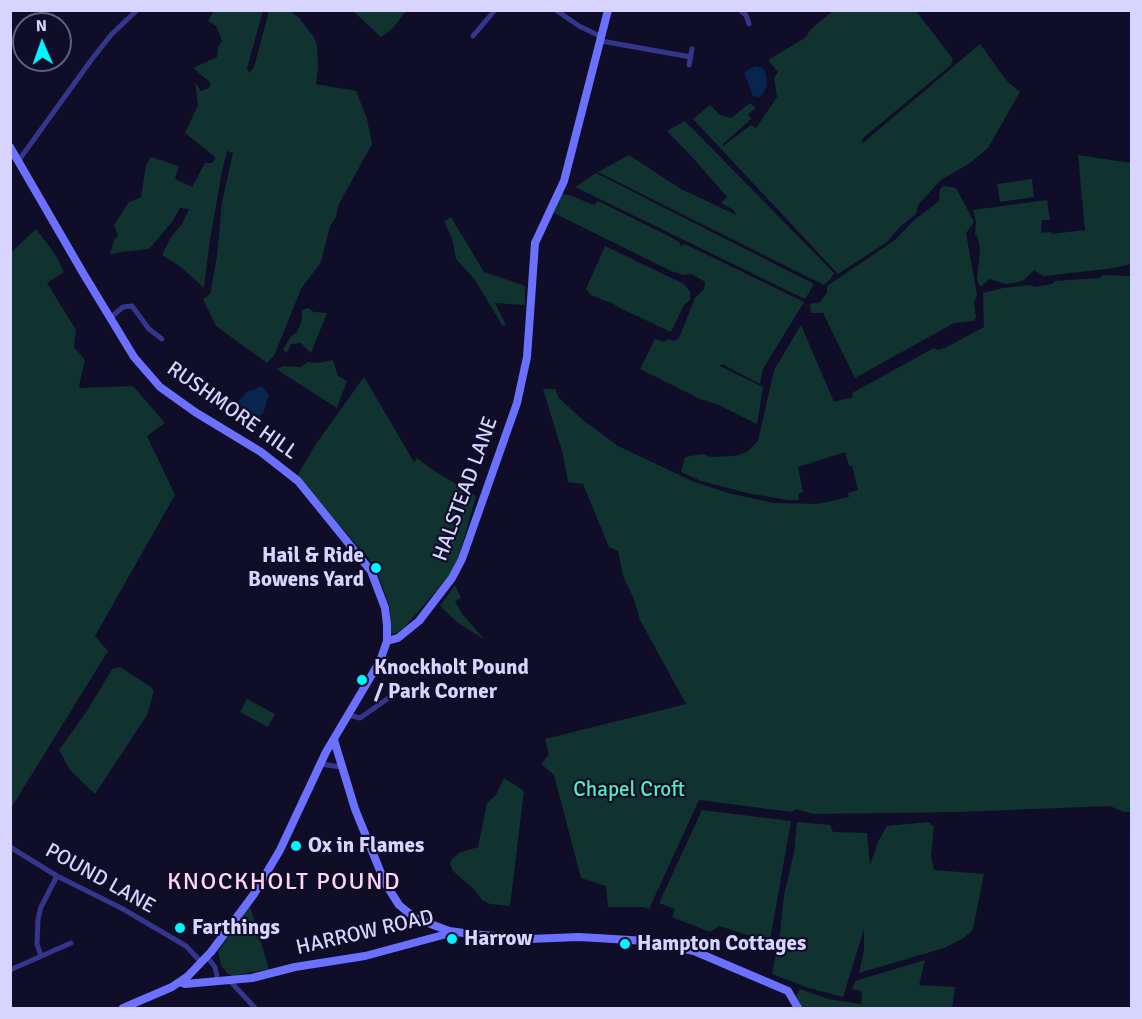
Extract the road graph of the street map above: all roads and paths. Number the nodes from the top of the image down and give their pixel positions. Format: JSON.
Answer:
{"nodes":[{"id":1,"x":137,"y":10,"type":"edge"},
{"id":2,"x":495,"y":10,"type":"edge"},
{"id":3,"x":556,"y":10,"type":"edge"},
{"id":4,"x":608,"y":10,"type":"edge"},
{"id":5,"x":740,"y":10,"type":"edge"},
{"id":6,"x":749,"y":24,"type":"dead end"},
{"id":7,"x":473,"y":36,"type":"dead end"},
{"id":8,"x":601,"y":39,"type":"junction"},
{"id":9,"x":692,"y":50,"type":"dead end"},
{"id":10,"x":691,"y":57,"type":"junction"},
{"id":11,"x":689,"y":65,"type":"dead end"},
{"id":12,"x":10,"y":147,"type":"edge"},
{"id":13,"x":19,"y":160,"type":"junction"},
{"id":14,"x":110,"y":318,"type":"junction"},
{"id":15,"x":162,"y":339,"type":"dead end"},
{"id":16,"x":387,"y":641,"type":"junction"},
{"id":17,"x":390,"y":697,"type":"dead end"},
{"id":18,"x":349,"y":715,"type":"junction"},
{"id":19,"x":334,"y":740,"type":"junction"},
{"id":20,"x":320,"y":764,"type":"junction"},
{"id":21,"x":341,"y":767,"type":"junction"},
{"id":22,"x":10,"y":847,"type":"edge"},
{"id":23,"x":57,"y":876,"type":"junction"},
{"id":24,"x":430,"y":924,"type":"junction"},
{"id":25,"x":449,"y":931,"type":"junction"},
{"id":26,"x":430,"y":938,"type":"junction"},
{"id":27,"x":69,"y":946,"type":"dead end"},
{"id":28,"x":41,"y":956,"type":"junction"},
{"id":29,"x":204,"y":959,"type":"junction"},
{"id":30,"x":10,"y":970,"type":"edge"},
{"id":31,"x":218,"y":981,"type":"junction"},
{"id":32,"x":230,"y":981,"type":"junction"},
{"id":33,"x":180,"y":982,"type":"junction"},
{"id":34,"x":123,"y":1008,"type":"edge"},
{"id":35,"x":255,"y":1008,"type":"edge"},
{"id":36,"x":798,"y":1008,"type":"edge"}],
"edges":[{"from":1,"to":13,"type":"street"},
{"from":2,"to":7,"type":"street"},
{"from":3,"to":8,"type":"street"},
{"from":4,"to":8,"type":"street","name":"HALSTEAD LANE"},
{"from":5,"to":6,"type":"street"},
{"from":8,"to":10,"type":"street"},
{"from":8,"to":16,"type":"street","name":"HALSTEAD LANE"},
{"from":9,"to":10,"type":"street"},
{"from":10,"to":11,"type":"street"},
{"from":12,"to":13,"type":"street","name":"RUSHMORE HILL"},
{"from":13,"to":14,"type":"street","name":"RUSHMORE HILL"},
{"from":14,"to":15,"type":"street"},
{"from":14,"to":16,"type":"street","name":"RUSHMORE HILL"},
{"from":16,"to":18,"type":"street"},
{"from":17,"to":18,"type":"street"},
{"from":18,"to":19,"type":"street"},
{"from":19,"to":20,"type":"street"},
{"from":19,"to":21,"type":"street"},
{"from":20,"to":21,"type":"street"},
{"from":20,"to":29,"type":"street"},
{"from":21,"to":24,"type":"street"},
{"from":22,"to":23,"type":"street","name":"POUND LANE"},
{"from":23,"to":28,"type":"street"},
{"from":23,"to":29,"type":"street","name":"POUND LANE"},
{"from":24,"to":25,"type":"street"},
{"from":24,"to":26,"type":"street"},
{"from":25,"to":26,"type":"street","name":"HARROW ROAD"},
{"from":25,"to":36,"type":"street"},
{"from":26,"to":32,"type":"street","name":"HARROW ROAD"},
{"from":27,"to":28,"type":"street"},
{"from":28,"to":30,"type":"street"},
{"from":29,"to":31,"type":"street"},
{"from":29,"to":33,"type":"street"},
{"from":31,"to":32,"type":"street","name":"HARROW ROAD"},
{"from":31,"to":33,"type":"street","name":"HARROW ROAD"},
{"from":32,"to":35,"type":"street"},
{"from":33,"to":34,"type":"street"}]}
